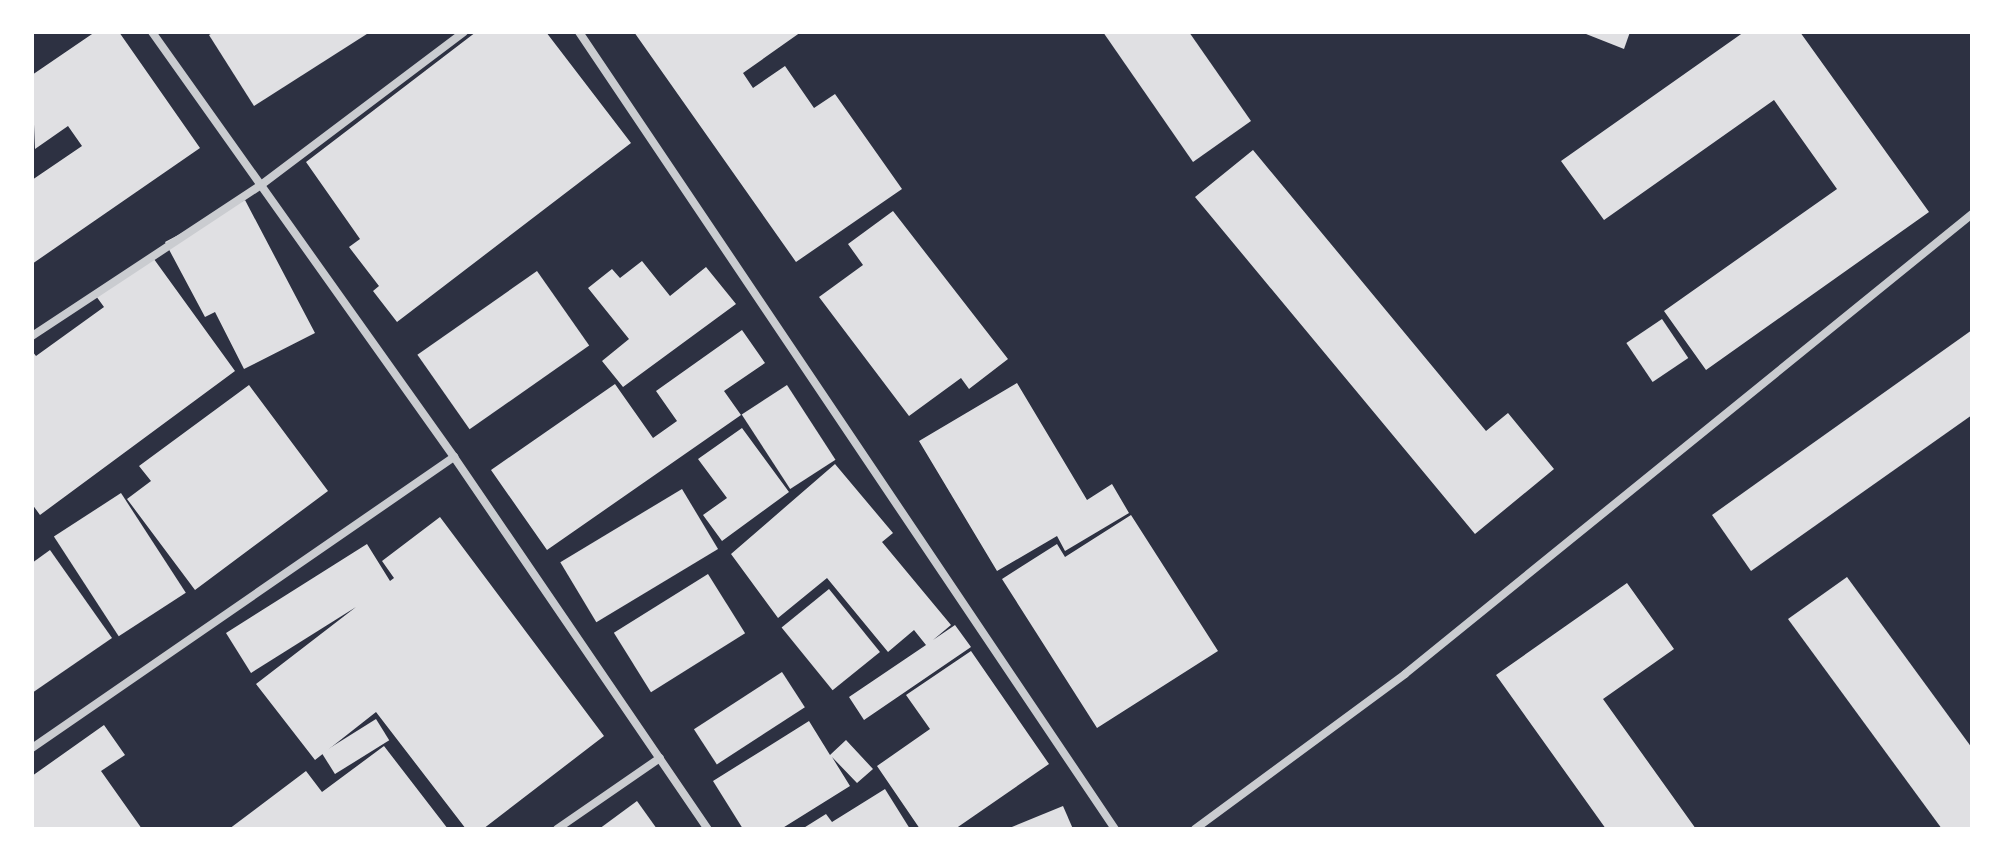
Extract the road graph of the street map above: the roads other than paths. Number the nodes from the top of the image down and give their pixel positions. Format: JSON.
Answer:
{"nodes":[{"id":1,"x":152,"y":32,"type":"edge"},
{"id":2,"x":464,"y":32,"type":"edge"},
{"id":3,"x":579,"y":32,"type":"edge"},
{"id":4,"x":261,"y":185,"type":"junction"},
{"id":5,"x":1972,"y":214,"type":"edge"},
{"id":6,"x":32,"y":336,"type":"edge"},
{"id":7,"x":454,"y":457,"type":"junction"},
{"id":8,"x":32,"y":748,"type":"edge"},
{"id":9,"x":660,"y":758,"type":"junction"},
{"id":10,"x":557,"y":829,"type":"edge"},
{"id":11,"x":708,"y":829,"type":"edge"},
{"id":12,"x":1115,"y":829,"type":"edge"},
{"id":13,"x":1195,"y":829,"type":"edge"}],
"edges":[{"from":1,"to":4,"type":"street"},
{"from":2,"to":4,"type":"street"},
{"from":3,"to":12,"type":"street"},
{"from":4,"to":6,"type":"street"},
{"from":4,"to":7,"type":"street"},
{"from":5,"to":13,"type":"street"},
{"from":7,"to":8,"type":"street"},
{"from":7,"to":9,"type":"street"},
{"from":9,"to":10,"type":"street"},
{"from":9,"to":11,"type":"street"}]}
